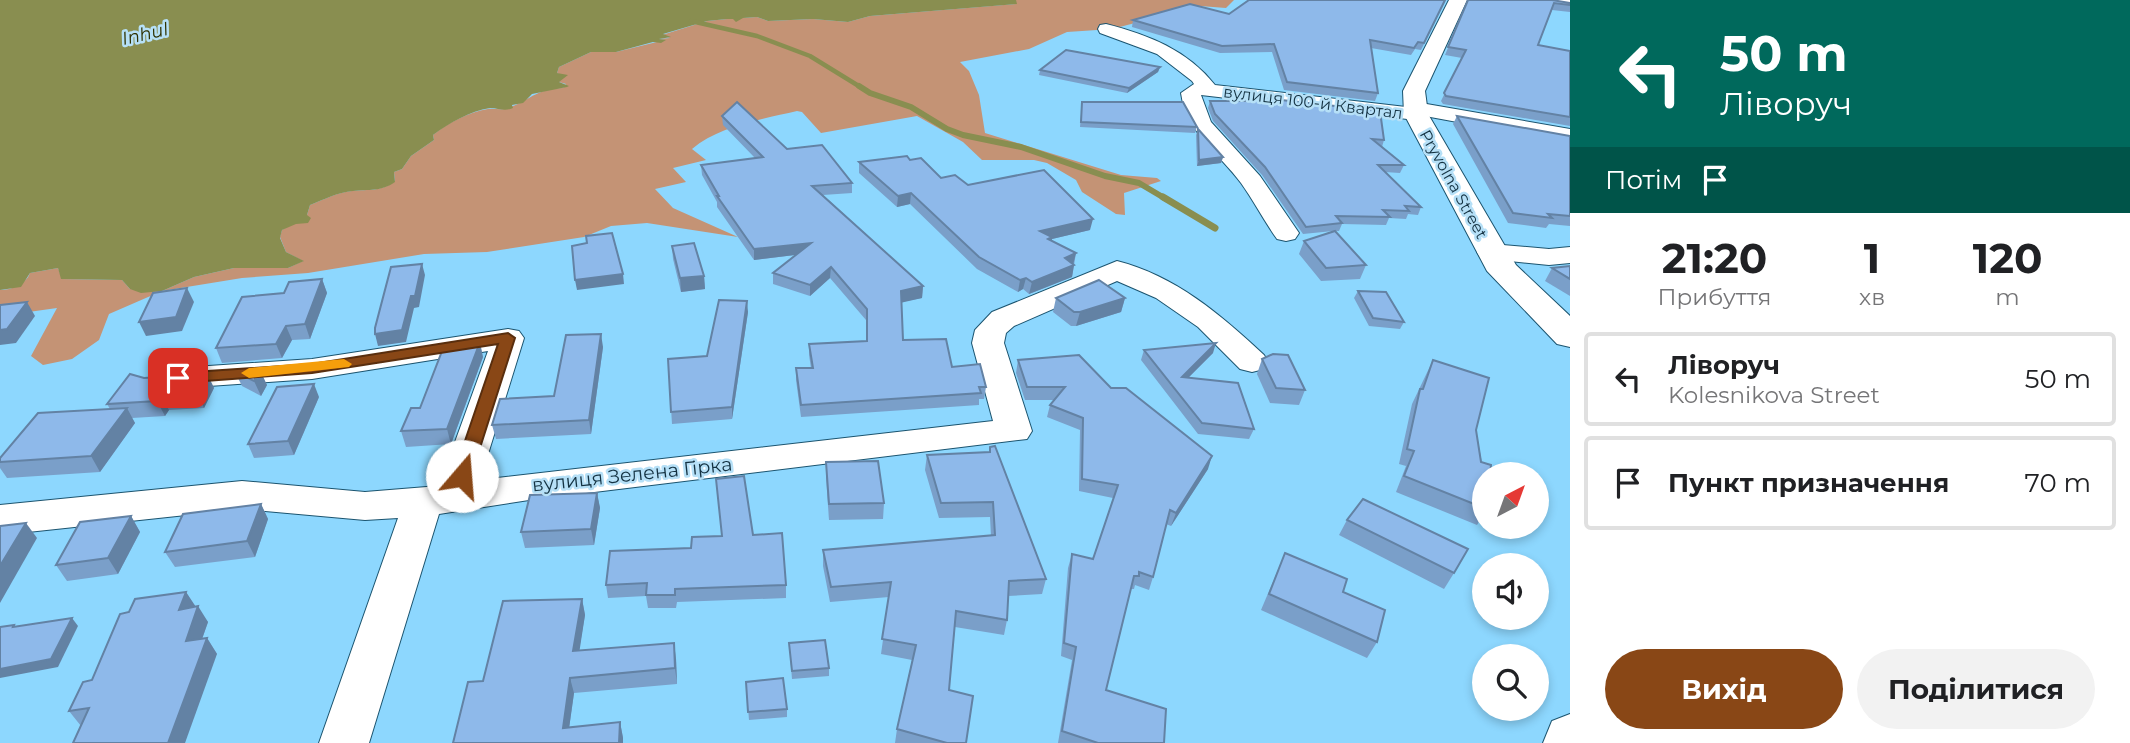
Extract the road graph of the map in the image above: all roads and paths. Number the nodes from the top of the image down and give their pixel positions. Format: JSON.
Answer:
{"nodes":[{"id":1,"x":1458,"y":0,"type":"edge"},
{"id":2,"x":1548,"y":0,"type":"edge"},
{"id":3,"x":1570,"y":3,"type":"edge"},
{"id":4,"x":1106,"y":29,"type":"dead end"},
{"id":5,"x":1209,"y":90,"type":"junction"},
{"id":6,"x":1416,"y":111,"type":"junction"},
{"id":7,"x":1570,"y":136,"type":"edge"},
{"id":8,"x":1286,"y":233,"type":"dead end"},
{"id":9,"x":1491,"y":252,"type":"junction"},
{"id":10,"x":1570,"y":255,"type":"edge"},
{"id":11,"x":1570,"y":337,"type":"edge"},
{"id":12,"x":1252,"y":362,"type":"dead end"},
{"id":13,"x":152,"y":380,"type":"edge"},
{"id":14,"x":439,"y":501,"type":"junction"},
{"id":15,"x":0,"y":520,"type":"edge"},
{"id":16,"x":1570,"y":737,"type":"edge"},
{"id":17,"x":344,"y":743,"type":"edge"},
{"id":18,"x":1568,"y":743,"type":"edge"}],
"edges":[{"from":1,"to":6,"type":"street","name":"Pryvolna Street"},
{"from":2,"to":3,"type":"street"},
{"from":4,"to":5,"type":"street","name":"вулиця 100-й Квартал"},
{"from":5,"to":6,"type":"street","name":"вулиця 100-й Квартал"},
{"from":5,"to":8,"type":"street","name":"вулиця 100-й Квартал"},
{"from":6,"to":7,"type":"street","name":"вулиця 100-й Квартал"},
{"from":6,"to":9,"type":"street","name":"Pryvolna Street"},
{"from":9,"to":10,"type":"street","name":"Pryvolna Street"},
{"from":9,"to":11,"type":"street","name":"Pryvolna Street"},
{"from":12,"to":14,"type":"street","name":"вулиця Зелена Гірка"},
{"from":13,"to":14,"type":"street"},
{"from":14,"to":15,"type":"street","name":"вулиця Зелена Гірка"},
{"from":14,"to":17,"type":"street"},
{"from":16,"to":18,"type":"street"}]}
